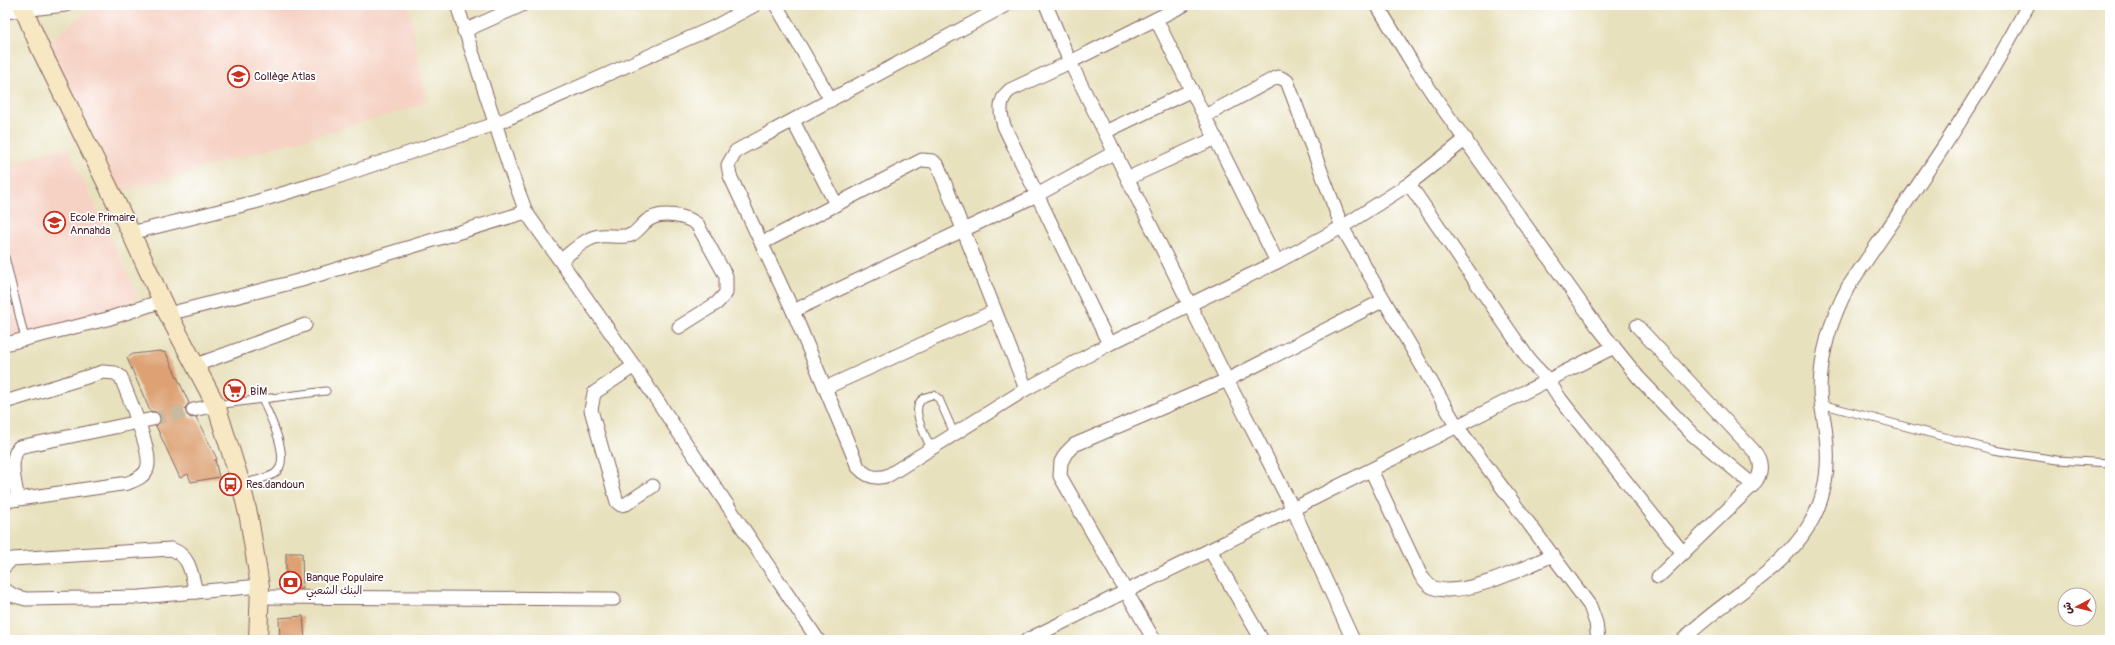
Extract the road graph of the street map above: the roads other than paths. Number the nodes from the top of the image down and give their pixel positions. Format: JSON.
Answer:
{"nodes":[{"id":1,"x":65,"y":5,"type":"edge"},
{"id":2,"x":457,"y":5,"type":"edge"},
{"id":3,"x":522,"y":5,"type":"edge"},
{"id":4,"x":755,"y":5,"type":"edge"},
{"id":5,"x":776,"y":5,"type":"edge"},
{"id":6,"x":1006,"y":5,"type":"edge"},
{"id":7,"x":1046,"y":5,"type":"edge"},
{"id":8,"x":1184,"y":5,"type":"edge"},
{"id":9,"x":1377,"y":5,"type":"edge"},
{"id":10,"x":2028,"y":5,"type":"edge"},
{"id":11,"x":23,"y":7,"type":"edge"},
{"id":12,"x":5,"y":12,"type":"edge"},
{"id":13,"x":1156,"y":19,"type":"junction"},
{"id":14,"x":464,"y":31,"type":"junction"},
{"id":15,"x":1070,"y":62,"type":"junction"},
{"id":16,"x":1192,"y":90,"type":"junction"},
{"id":17,"x":831,"y":100,"type":"junction"},
{"id":18,"x":1204,"y":116,"type":"junction"},
{"id":19,"x":793,"y":121,"type":"junction"},
{"id":20,"x":495,"y":124,"type":"junction"},
{"id":21,"x":1105,"y":132,"type":"junction"},
{"id":22,"x":1216,"y":138,"type":"junction"},
{"id":23,"x":1466,"y":139,"type":"junction"},
{"id":24,"x":1115,"y":152,"type":"junction"},
{"id":25,"x":1128,"y":178,"type":"junction"},
{"id":26,"x":1409,"y":184,"type":"junction"},
{"id":27,"x":1037,"y":195,"type":"junction"},
{"id":28,"x":836,"y":204,"type":"junction"},
{"id":29,"x":526,"y":212,"type":"junction"},
{"id":30,"x":1342,"y":228,"type":"junction"},
{"id":31,"x":964,"y":230,"type":"junction"},
{"id":32,"x":131,"y":233,"type":"junction"},
{"id":33,"x":762,"y":243,"type":"junction"},
{"id":34,"x":5,"y":257,"type":"edge"},
{"id":35,"x":561,"y":260,"type":"junction"},
{"id":36,"x":1277,"y":262,"type":"junction"},
{"id":37,"x":1384,"y":300,"type":"junction"},
{"id":38,"x":1191,"y":304,"type":"junction"},
{"id":39,"x":165,"y":307,"type":"junction"},
{"id":40,"x":793,"y":311,"type":"junction"},
{"id":41,"x":995,"y":311,"type":"junction"},
{"id":42,"x":305,"y":325,"type":"dead end"},
{"id":43,"x":1637,"y":326,"type":"dead end"},
{"id":44,"x":679,"y":327,"type":"dead end"},
{"id":45,"x":25,"y":339,"type":"junction"},
{"id":46,"x":5,"y":344,"type":"edge"},
{"id":47,"x":1109,"y":344,"type":"junction"},
{"id":48,"x":1614,"y":347,"type":"junction"},
{"id":49,"x":196,"y":365,"type":"junction"},
{"id":50,"x":634,"y":366,"type":"junction"},
{"id":51,"x":1226,"y":380,"type":"junction"},
{"id":52,"x":1548,"y":380,"type":"junction"},
{"id":53,"x":825,"y":388,"type":"junction"},
{"id":54,"x":1026,"y":389,"type":"junction"},
{"id":55,"x":326,"y":391,"type":"dead end"},
{"id":56,"x":262,"y":399,"type":"junction"},
{"id":57,"x":5,"y":402,"type":"edge"},
{"id":58,"x":216,"y":404,"type":"junction"},
{"id":59,"x":1821,"y":404,"type":"junction"},
{"id":60,"x":193,"y":410,"type":"tunnel mouth"},
{"id":61,"x":153,"y":419,"type":"tunnel mouth"},
{"id":62,"x":137,"y":422,"type":"junction"},
{"id":63,"x":1456,"y":425,"type":"junction"},
{"id":64,"x":954,"y":433,"type":"junction"},
{"id":65,"x":931,"y":448,"type":"junction"},
{"id":66,"x":2110,"y":463,"type":"edge"},
{"id":67,"x":1371,"y":470,"type":"junction"},
{"id":68,"x":241,"y":484,"type":"junction"},
{"id":69,"x":1753,"y":485,"type":"junction"},
{"id":70,"x":653,"y":486,"type":"dead end"},
{"id":71,"x":18,"y":499,"type":"junction"},
{"id":72,"x":5,"y":501,"type":"edge"},
{"id":73,"x":1293,"y":509,"type":"junction"},
{"id":74,"x":1210,"y":550,"type":"junction"},
{"id":75,"x":1683,"y":553,"type":"junction"},
{"id":76,"x":1554,"y":555,"type":"junction"},
{"id":77,"x":5,"y":566,"type":"edge"},
{"id":78,"x":1658,"y":577,"type":"dead end"},
{"id":79,"x":5,"y":590,"type":"edge"},
{"id":80,"x":260,"y":591,"type":"junction"},
{"id":81,"x":196,"y":592,"type":"junction"},
{"id":82,"x":1126,"y":592,"type":"junction"},
{"id":83,"x":614,"y":599,"type":"dead end"},
{"id":84,"x":1034,"y":639,"type":"edge"},
{"id":85,"x":258,"y":640,"type":"edge"},
{"id":86,"x":818,"y":640,"type":"edge"},
{"id":87,"x":1154,"y":640,"type":"edge"},
{"id":88,"x":1262,"y":640,"type":"edge"},
{"id":89,"x":1353,"y":640,"type":"edge"},
{"id":90,"x":1598,"y":640,"type":"edge"},
{"id":91,"x":1683,"y":640,"type":"edge"}],
"edges":[{"from":1,"to":11,"type":"street"},
{"from":2,"to":14,"type":"street"},
{"from":3,"to":14,"type":"street"},
{"from":4,"to":20,"type":"street"},
{"from":5,"to":17,"type":"street"},
{"from":6,"to":17,"type":"street"},
{"from":7,"to":15,"type":"street"},
{"from":8,"to":13,"type":"street"},
{"from":9,"to":23,"type":"street"},
{"from":10,"to":59,"type":"street"},
{"from":11,"to":12,"type":"street"},
{"from":11,"to":32,"type":"street"},
{"from":13,"to":15,"type":"street"},
{"from":13,"to":16,"type":"street"},
{"from":14,"to":20,"type":"street"},
{"from":15,"to":21,"type":"street"},
{"from":15,"to":27,"type":"street"},
{"from":16,"to":18,"type":"street"},
{"from":16,"to":21,"type":"street"},
{"from":17,"to":19,"type":"street"},
{"from":18,"to":22,"type":"street"},
{"from":18,"to":30,"type":"street"},
{"from":19,"to":28,"type":"street"},
{"from":19,"to":33,"type":"street"},
{"from":20,"to":29,"type":"street"},
{"from":20,"to":32,"type":"street"},
{"from":21,"to":24,"type":"street"},
{"from":22,"to":25,"type":"street"},
{"from":22,"to":36,"type":"street"},
{"from":23,"to":26,"type":"street"},
{"from":23,"to":48,"type":"street"},
{"from":24,"to":25,"type":"street"},
{"from":24,"to":27,"type":"street"},
{"from":25,"to":38,"type":"street"},
{"from":26,"to":30,"type":"street"},
{"from":26,"to":52,"type":"street"},
{"from":27,"to":31,"type":"street"},
{"from":27,"to":47,"type":"street"},
{"from":28,"to":31,"type":"street"},
{"from":28,"to":33,"type":"street"},
{"from":29,"to":35,"type":"street"},
{"from":29,"to":39,"type":"street"},
{"from":30,"to":36,"type":"street"},
{"from":30,"to":37,"type":"street"},
{"from":31,"to":40,"type":"street"},
{"from":31,"to":41,"type":"street"},
{"from":32,"to":39,"type":"street"},
{"from":33,"to":40,"type":"street"},
{"from":34,"to":45,"type":"lane"},
{"from":35,"to":44,"type":"street"},
{"from":35,"to":50,"type":"street"},
{"from":36,"to":38,"type":"street"},
{"from":37,"to":51,"type":"street"},
{"from":37,"to":63,"type":"street"},
{"from":38,"to":47,"type":"street"},
{"from":38,"to":51,"type":"street"},
{"from":39,"to":45,"type":"street"},
{"from":39,"to":49,"type":"street"},
{"from":40,"to":53,"type":"street"},
{"from":41,"to":53,"type":"street"},
{"from":41,"to":54,"type":"street"},
{"from":42,"to":49,"type":"street"},
{"from":43,"to":69,"type":"street"},
{"from":45,"to":46,"type":"street"},
{"from":47,"to":54,"type":"street"},
{"from":48,"to":52,"type":"street"},
{"from":48,"to":69,"type":"street"},
{"from":49,"to":58,"type":"street"},
{"from":50,"to":70,"type":"street"},
{"from":50,"to":86,"type":"street"},
{"from":51,"to":73,"type":"street"},
{"from":51,"to":82,"type":"street"},
{"from":52,"to":63,"type":"street"},
{"from":52,"to":75,"type":"street"},
{"from":53,"to":65,"type":"street"},
{"from":54,"to":64,"type":"street"},
{"from":55,"to":56,"type":"lane"},
{"from":56,"to":58,"type":"lane"},
{"from":56,"to":68,"type":"lane"},
{"from":57,"to":62,"type":"street"},
{"from":58,"to":60,"type":"street"},
{"from":58,"to":68,"type":"street"},
{"from":59,"to":66,"type":"lane"},
{"from":59,"to":91,"type":"street"},
{"from":61,"to":62,"type":"street"},
{"from":62,"to":71,"type":"street"},
{"from":62,"to":71,"type":"street"},
{"from":63,"to":67,"type":"street"},
{"from":63,"to":76,"type":"street"},
{"from":64,"to":65,"type":"street"},
{"from":64,"to":65,"type":"lane"},
{"from":67,"to":73,"type":"street"},
{"from":67,"to":76,"type":"street"},
{"from":68,"to":80,"type":"street"},
{"from":69,"to":75,"type":"street"},
{"from":71,"to":72,"type":"street"},
{"from":73,"to":74,"type":"street"},
{"from":73,"to":89,"type":"street"},
{"from":74,"to":82,"type":"street"},
{"from":74,"to":88,"type":"street"},
{"from":75,"to":78,"type":"street"},
{"from":76,"to":90,"type":"street"},
{"from":77,"to":81,"type":"street"},
{"from":79,"to":81,"type":"street"},
{"from":80,"to":81,"type":"street"},
{"from":80,"to":83,"type":"street"},
{"from":80,"to":85,"type":"street"},
{"from":82,"to":84,"type":"street"},
{"from":82,"to":87,"type":"street"}]}
